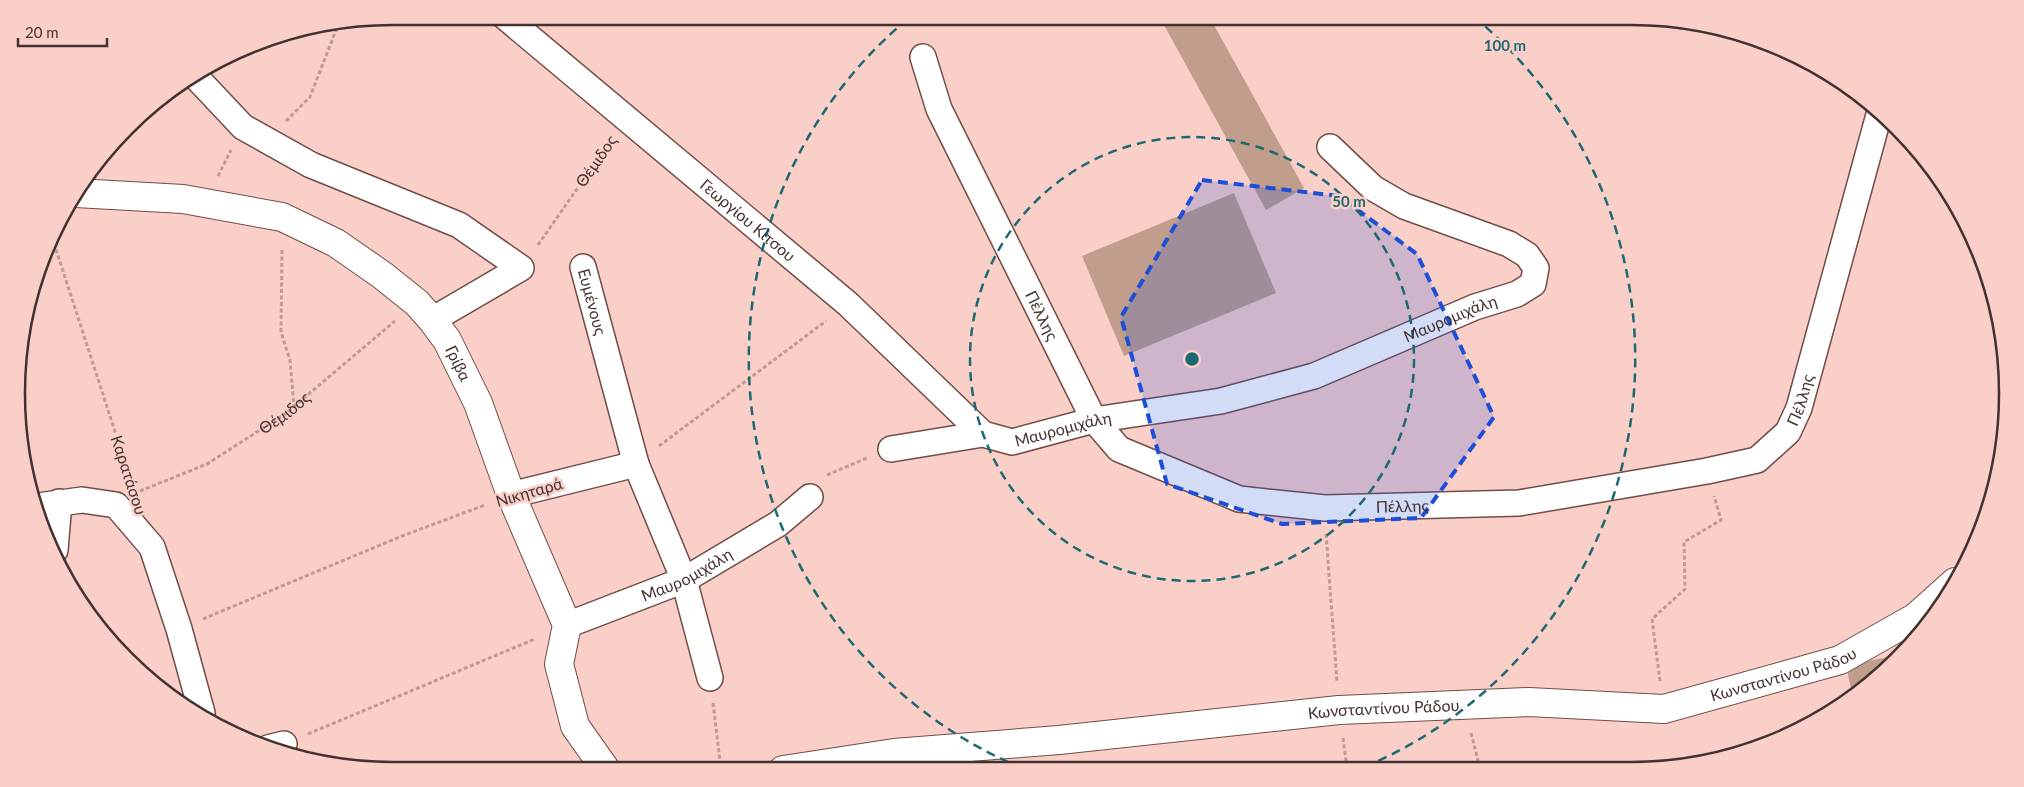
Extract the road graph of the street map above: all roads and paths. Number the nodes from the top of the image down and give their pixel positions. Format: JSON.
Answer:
{"nodes":[{"id":1,"x":515,"y":25,"type":"edge"},
{"id":2,"x":337,"y":29,"type":"edge"},
{"id":3,"x":923,"y":57,"type":"dead end"},
{"id":4,"x":199,"y":80,"type":"edge"},
{"id":5,"x":627,"y":117,"type":"junction"},
{"id":6,"x":1877,"y":120,"type":"edge"},
{"id":7,"x":243,"y":127,"type":"junction"},
{"id":8,"x":265,"y":140,"type":"junction"},
{"id":9,"x":1330,"y":147,"type":"dead end"},
{"id":10,"x":84,"y":193,"type":"edge"},
{"id":11,"x":204,"y":203,"type":"junction"},
{"id":12,"x":282,"y":217,"type":"junction"},
{"id":13,"x":55,"y":247,"type":"edge"},
{"id":14,"x":583,"y":267,"type":"dead end"},
{"id":15,"x":521,"y":268,"type":"junction"},
{"id":16,"x":848,"y":304,"type":"junction"},
{"id":17,"x":425,"y":312,"type":"junction"},
{"id":18,"x":294,"y":408,"type":"junction"},
{"id":19,"x":1094,"y":420,"type":"junction"},
{"id":20,"x":983,"y":434,"type":"junction"},
{"id":21,"x":891,"y":449,"type":"joint"},
{"id":22,"x":636,"y":464,"type":"junction"},
{"id":23,"x":1707,"y":471,"type":"junction"},
{"id":24,"x":131,"y":483,"type":"dead end"},
{"id":25,"x":134,"y":493,"type":"dead end"},
{"id":26,"x":511,"y":495,"type":"junction"},
{"id":27,"x":810,"y":497,"type":"joint"},
{"id":28,"x":48,"y":504,"type":"edge"},
{"id":29,"x":1325,"y":508,"type":"junction"},
{"id":30,"x":52,"y":534,"type":"edge"},
{"id":31,"x":684,"y":580,"type":"junction"},
{"id":32,"x":1937,"y":598,"type":"edge"},
{"id":33,"x":568,"y":625,"type":"junction"},
{"id":34,"x":179,"y":629,"type":"junction"},
{"id":35,"x":710,"y":678,"type":"joint"},
{"id":36,"x":1463,"y":704,"type":"junction"},
{"id":37,"x":200,"y":707,"type":"edge"},
{"id":38,"x":1664,"y":708,"type":"junction"},
{"id":39,"x":1339,"y":710,"type":"junction"},
{"id":40,"x":281,"y":744,"type":"edge"},
{"id":41,"x":600,"y":762,"type":"edge"},
{"id":42,"x":720,"y":762,"type":"edge"},
{"id":43,"x":835,"y":762,"type":"edge"},
{"id":44,"x":1346,"y":762,"type":"edge"},
{"id":45,"x":1478,"y":762,"type":"edge"}],
"edges":[{"from":1,"to":5,"type":"street","name":"Γεωργίου Κίτσου"},
{"from":2,"to":8,"type":"path"},
{"from":3,"to":19,"type":"street","name":"Πέλλης"},
{"from":4,"to":7,"type":"street"},
{"from":5,"to":15,"type":"path","name":"Θέμιδος"},
{"from":5,"to":16,"type":"street","name":"Γεωργίου Κίτσου"},
{"from":6,"to":23,"type":"street","name":"Πέλλης"},
{"from":7,"to":8,"type":"street"},
{"from":7,"to":11,"type":"path"},
{"from":8,"to":15,"type":"street"},
{"from":9,"to":19,"type":"street","name":"Μαυρομιχάλη"},
{"from":10,"to":11,"type":"street","name":"Γρίβα"},
{"from":11,"to":12,"type":"street","name":"Γρίβα"},
{"from":12,"to":17,"type":"street","name":"Γρίβα"},
{"from":12,"to":18,"type":"path"},
{"from":13,"to":24,"type":"path","name":"Καρατάσου"},
{"from":14,"to":22,"type":"street","name":"Ευμένους"},
{"from":15,"to":17,"type":"street"},
{"from":16,"to":20,"type":"street","name":"Γεωργίου Κίτσου"},
{"from":16,"to":22,"type":"path"},
{"from":17,"to":18,"type":"path","name":"Θέμιδος"},
{"from":17,"to":26,"type":"street","name":"Γρίβα"},
{"from":18,"to":25,"type":"path","name":"Θέμιδος"},
{"from":19,"to":20,"type":"street","name":"Μαυρομιχάλη"},
{"from":19,"to":29,"type":"street","name":"Πέλλης"},
{"from":20,"to":21,"type":"street","name":"Μαυρομιχάλη"},
{"from":21,"to":27,"type":"path"},
{"from":22,"to":26,"type":"street","name":"Νικηταρά"},
{"from":22,"to":31,"type":"street","name":"Ευμένους"},
{"from":23,"to":29,"type":"street","name":"Πέλλης"},
{"from":23,"to":38,"type":"path"},
{"from":26,"to":33,"type":"street","name":"Γρίβα"},
{"from":26,"to":34,"type":"path","name":"Νικηταρά"},
{"from":27,"to":31,"type":"street","name":"Μαυρομιχάλη"},
{"from":28,"to":30,"type":"street"},
{"from":28,"to":34,"type":"street"},
{"from":29,"to":39,"type":"path"},
{"from":31,"to":33,"type":"street","name":"Μαυρομιχάλη"},
{"from":31,"to":35,"type":"street","name":"Ευμένους"},
{"from":32,"to":38,"type":"street","name":"Κωνσταντίνου Ράδου"},
{"from":33,"to":40,"type":"path"},
{"from":33,"to":41,"type":"street"},
{"from":34,"to":37,"type":"street"},
{"from":35,"to":42,"type":"path"},
{"from":36,"to":38,"type":"street","name":"Κωνσταντίνου Ράδου"},
{"from":36,"to":39,"type":"street","name":"Κωνσταντίνου Ράδου"},
{"from":36,"to":45,"type":"path"},
{"from":39,"to":43,"type":"street","name":"Κωνσταντίνου Ράδου"},
{"from":39,"to":44,"type":"path"}]}
